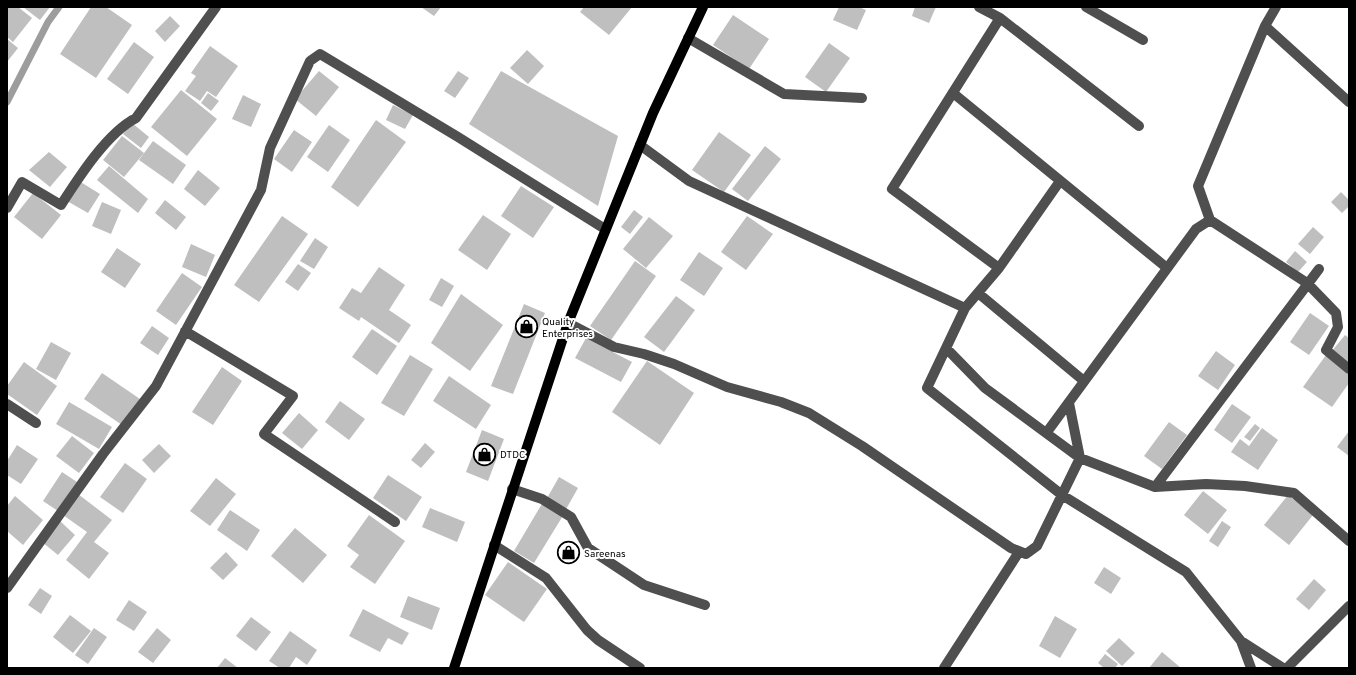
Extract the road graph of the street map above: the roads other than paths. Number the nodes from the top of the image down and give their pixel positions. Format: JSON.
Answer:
{"nodes":[{"id":1,"x":216,"y":7,"type":"edge"},
{"id":2,"x":703,"y":7,"type":"edge"},
{"id":3,"x":979,"y":7,"type":"edge"},
{"id":4,"x":1086,"y":7,"type":"edge"},
{"id":5,"x":1276,"y":7,"type":"edge"},
{"id":6,"x":1000,"y":18,"type":"junction"},
{"id":7,"x":1265,"y":26,"type":"junction"},
{"id":8,"x":688,"y":38,"type":"junction"},
{"id":9,"x":1143,"y":40,"type":"dead end"},
{"id":10,"x":953,"y":93,"type":"junction"},
{"id":11,"x":862,"y":98,"type":"dead end"},
{"id":12,"x":1349,"y":102,"type":"edge"},
{"id":13,"x":1139,"y":126,"type":"dead end"},
{"id":14,"x":640,"y":145,"type":"junction"},
{"id":15,"x":1060,"y":181,"type":"junction"},
{"id":16,"x":7,"y":208,"type":"edge"},
{"id":17,"x":1210,"y":220,"type":"junction"},
{"id":18,"x":605,"y":229,"type":"junction"},
{"id":19,"x":1000,"y":268,"type":"junction"},
{"id":20,"x":1167,"y":268,"type":"junction"},
{"id":21,"x":1319,"y":269,"type":"dead end"},
{"id":22,"x":1307,"y":283,"type":"junction"},
{"id":23,"x":978,"y":293,"type":"junction"},
{"id":24,"x":965,"y":308,"type":"junction"},
{"id":25,"x":568,"y":323,"type":"junction"},
{"id":26,"x":185,"y":331,"type":"junction"},
{"id":27,"x":946,"y":348,"type":"junction"},
{"id":28,"x":1349,"y":369,"type":"edge"},
{"id":29,"x":1084,"y":381,"type":"junction"},
{"id":30,"x":1069,"y":403,"type":"junction"},
{"id":31,"x":7,"y":404,"type":"edge"},
{"id":32,"x":36,"y":423,"type":"dead end"},
{"id":33,"x":1047,"y":432,"type":"junction"},
{"id":34,"x":1080,"y":458,"type":"junction"},
{"id":35,"x":1155,"y":487,"type":"junction"},
{"id":36,"x":512,"y":489,"type":"junction"},
{"id":37,"x":1062,"y":494,"type":"junction"},
{"id":38,"x":395,"y":522,"type":"dead end"},
{"id":39,"x":1349,"y":541,"type":"edge"},
{"id":40,"x":494,"y":545,"type":"junction"},
{"id":41,"x":1019,"y":552,"type":"junction"},
{"id":42,"x":8,"y":586,"type":"edge"},
{"id":43,"x":705,"y":605,"type":"dead end"},
{"id":44,"x":1349,"y":606,"type":"edge"},
{"id":45,"x":1241,"y":641,"type":"junction"},
{"id":46,"x":454,"y":668,"type":"edge"},
{"id":47,"x":640,"y":668,"type":"edge"},
{"id":48,"x":944,"y":668,"type":"edge"},
{"id":49,"x":1251,"y":668,"type":"edge"},
{"id":50,"x":1283,"y":668,"type":"edge"},
{"id":51,"x":1287,"y":668,"type":"edge"}],
"edges":[{"from":1,"to":16,"type":"street"},
{"from":2,"to":8,"type":"main road"},
{"from":3,"to":6,"type":"street"},
{"from":4,"to":9,"type":"street"},
{"from":5,"to":7,"type":"street"},
{"from":6,"to":10,"type":"street"},
{"from":6,"to":13,"type":"street"},
{"from":7,"to":12,"type":"street"},
{"from":7,"to":17,"type":"street"},
{"from":8,"to":11,"type":"street"},
{"from":8,"to":14,"type":"main road"},
{"from":10,"to":15,"type":"street"},
{"from":10,"to":19,"type":"street"},
{"from":14,"to":18,"type":"main road"},
{"from":14,"to":24,"type":"street"},
{"from":15,"to":19,"type":"street"},
{"from":15,"to":20,"type":"street"},
{"from":17,"to":20,"type":"street"},
{"from":17,"to":22,"type":"street"},
{"from":18,"to":25,"type":"main road"},
{"from":18,"to":26,"type":"street"},
{"from":19,"to":23,"type":"street"},
{"from":20,"to":29,"type":"street"},
{"from":21,"to":22,"type":"street"},
{"from":22,"to":28,"type":"street"},
{"from":22,"to":35,"type":"street"},
{"from":23,"to":24,"type":"street"},
{"from":23,"to":29,"type":"street"},
{"from":24,"to":27,"type":"street"},
{"from":25,"to":36,"type":"main road"},
{"from":25,"to":41,"type":"street"},
{"from":26,"to":38,"type":"street"},
{"from":26,"to":42,"type":"street"},
{"from":27,"to":33,"type":"street"},
{"from":27,"to":37,"type":"street"},
{"from":29,"to":30,"type":"street"},
{"from":30,"to":33,"type":"street"},
{"from":30,"to":34,"type":"street"},
{"from":31,"to":32,"type":"street"},
{"from":33,"to":34,"type":"street"},
{"from":34,"to":35,"type":"street"},
{"from":34,"to":37,"type":"street"},
{"from":35,"to":39,"type":"street"},
{"from":36,"to":40,"type":"main road"},
{"from":36,"to":43,"type":"street"},
{"from":37,"to":41,"type":"street"},
{"from":37,"to":45,"type":"street"},
{"from":40,"to":46,"type":"main road"},
{"from":40,"to":47,"type":"street"},
{"from":41,"to":48,"type":"street"},
{"from":44,"to":51,"type":"street"},
{"from":45,"to":49,"type":"street"},
{"from":45,"to":50,"type":"street"}]}
